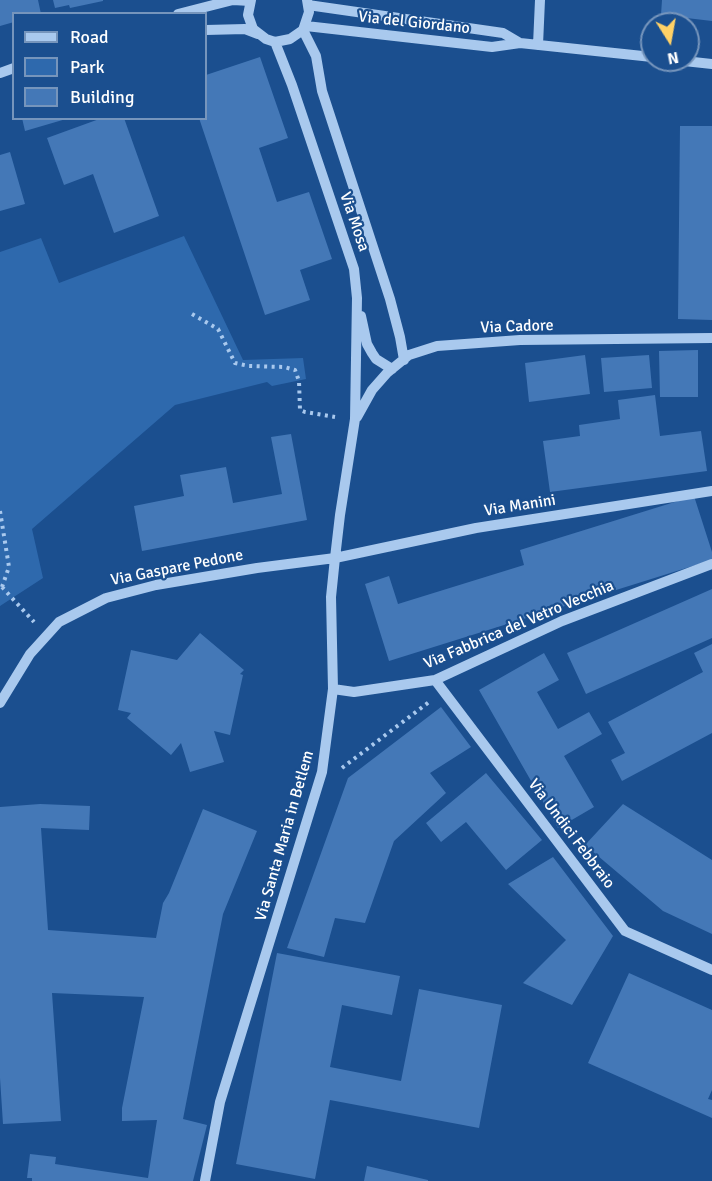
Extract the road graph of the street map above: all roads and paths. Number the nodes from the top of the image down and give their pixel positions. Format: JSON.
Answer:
{"nodes":[{"id":1,"x":540,"y":0,"type":"edge"},
{"id":2,"x":250,"y":1,"type":"edge"},
{"id":3,"x":307,"y":2,"type":"edge"},
{"id":4,"x":186,"y":12,"type":"edge"},
{"id":5,"x":304,"y":28,"type":"junction"},
{"id":6,"x":207,"y":30,"type":"edge"},
{"id":7,"x":258,"y":34,"type":"junction"},
{"id":8,"x":275,"y":42,"type":"junction"},
{"id":9,"x":520,"y":43,"type":"junction"},
{"id":10,"x":538,"y":45,"type":"junction"},
{"id":11,"x":640,"y":56,"type":"edge"},
{"id":12,"x":357,"y":298,"type":"junction"},
{"id":13,"x":192,"y":314,"type":"dead end"},
{"id":14,"x":712,"y":338,"type":"edge"},
{"id":15,"x":404,"y":360,"type":"junction"},
{"id":16,"x":392,"y":369,"type":"junction"},
{"id":17,"x":339,"y":417,"type":"dead end"},
{"id":18,"x":355,"y":419,"type":"junction"},
{"id":19,"x":712,"y":491,"type":"edge"},
{"id":20,"x":0,"y":512,"type":"edge"},
{"id":21,"x":335,"y":558,"type":"junction"},
{"id":22,"x":712,"y":564,"type":"edge"},
{"id":23,"x":1,"y":587,"type":"edge"},
{"id":24,"x":47,"y":635,"type":"junction"},
{"id":25,"x":435,"y":680,"type":"junction"},
{"id":26,"x":333,"y":689,"type":"junction"},
{"id":27,"x":444,"y":691,"type":"junction"},
{"id":28,"x":0,"y":703,"type":"edge"},
{"id":29,"x":336,"y":772,"type":"dead end"},
{"id":30,"x":712,"y":970,"type":"edge"},
{"id":31,"x":205,"y":1181,"type":"edge"}],
"edges":[{"from":1,"to":10,"type":"street"},
{"from":2,"to":4,"type":"street"},
{"from":2,"to":7,"type":"street"},
{"from":3,"to":5,"type":"street","name":"Via del Giordano"},
{"from":3,"to":9,"type":"street","name":"Via del Giordano"},
{"from":5,"to":8,"type":"street"},
{"from":5,"to":9,"type":"street","name":"Via del Giordano"},
{"from":5,"to":15,"type":"street"},
{"from":6,"to":7,"type":"street"},
{"from":7,"to":8,"type":"street"},
{"from":8,"to":12,"type":"street","name":"Via Mosa"},
{"from":9,"to":10,"type":"street","name":"Via del Giordano"},
{"from":10,"to":11,"type":"street","name":"Via del Giordano"},
{"from":12,"to":16,"type":"street"},
{"from":12,"to":18,"type":"street","name":"Via Mosa"},
{"from":13,"to":17,"type":"path"},
{"from":14,"to":15,"type":"street","name":"Via Cadore"},
{"from":15,"to":16,"type":"street","name":"Via Cadore"},
{"from":16,"to":18,"type":"street","name":"Via Cadore"},
{"from":18,"to":21,"type":"street","name":"Via Santa Maria in Betlem"},
{"from":19,"to":21,"type":"street","name":"Via Manini"},
{"from":20,"to":23,"type":"path"},
{"from":21,"to":24,"type":"street","name":"Via Gaspare Pedone"},
{"from":21,"to":26,"type":"street","name":"Via Santa Maria in Betlem"},
{"from":22,"to":25,"type":"street","name":"Via Fabbrica del Vetro Vecchia"},
{"from":23,"to":24,"type":"path"},
{"from":24,"to":28,"type":"street","name":"Via Gaspare Pedone"},
{"from":25,"to":26,"type":"street","name":"Via Fabbrica del Vetro Vecchia"},
{"from":25,"to":27,"type":"street","name":"Via Undici Febbraio"},
{"from":26,"to":31,"type":"street","name":"Via Santa Maria in Betlem"},
{"from":27,"to":29,"type":"path"},
{"from":27,"to":30,"type":"street","name":"Via Undici Febbraio"}]}
